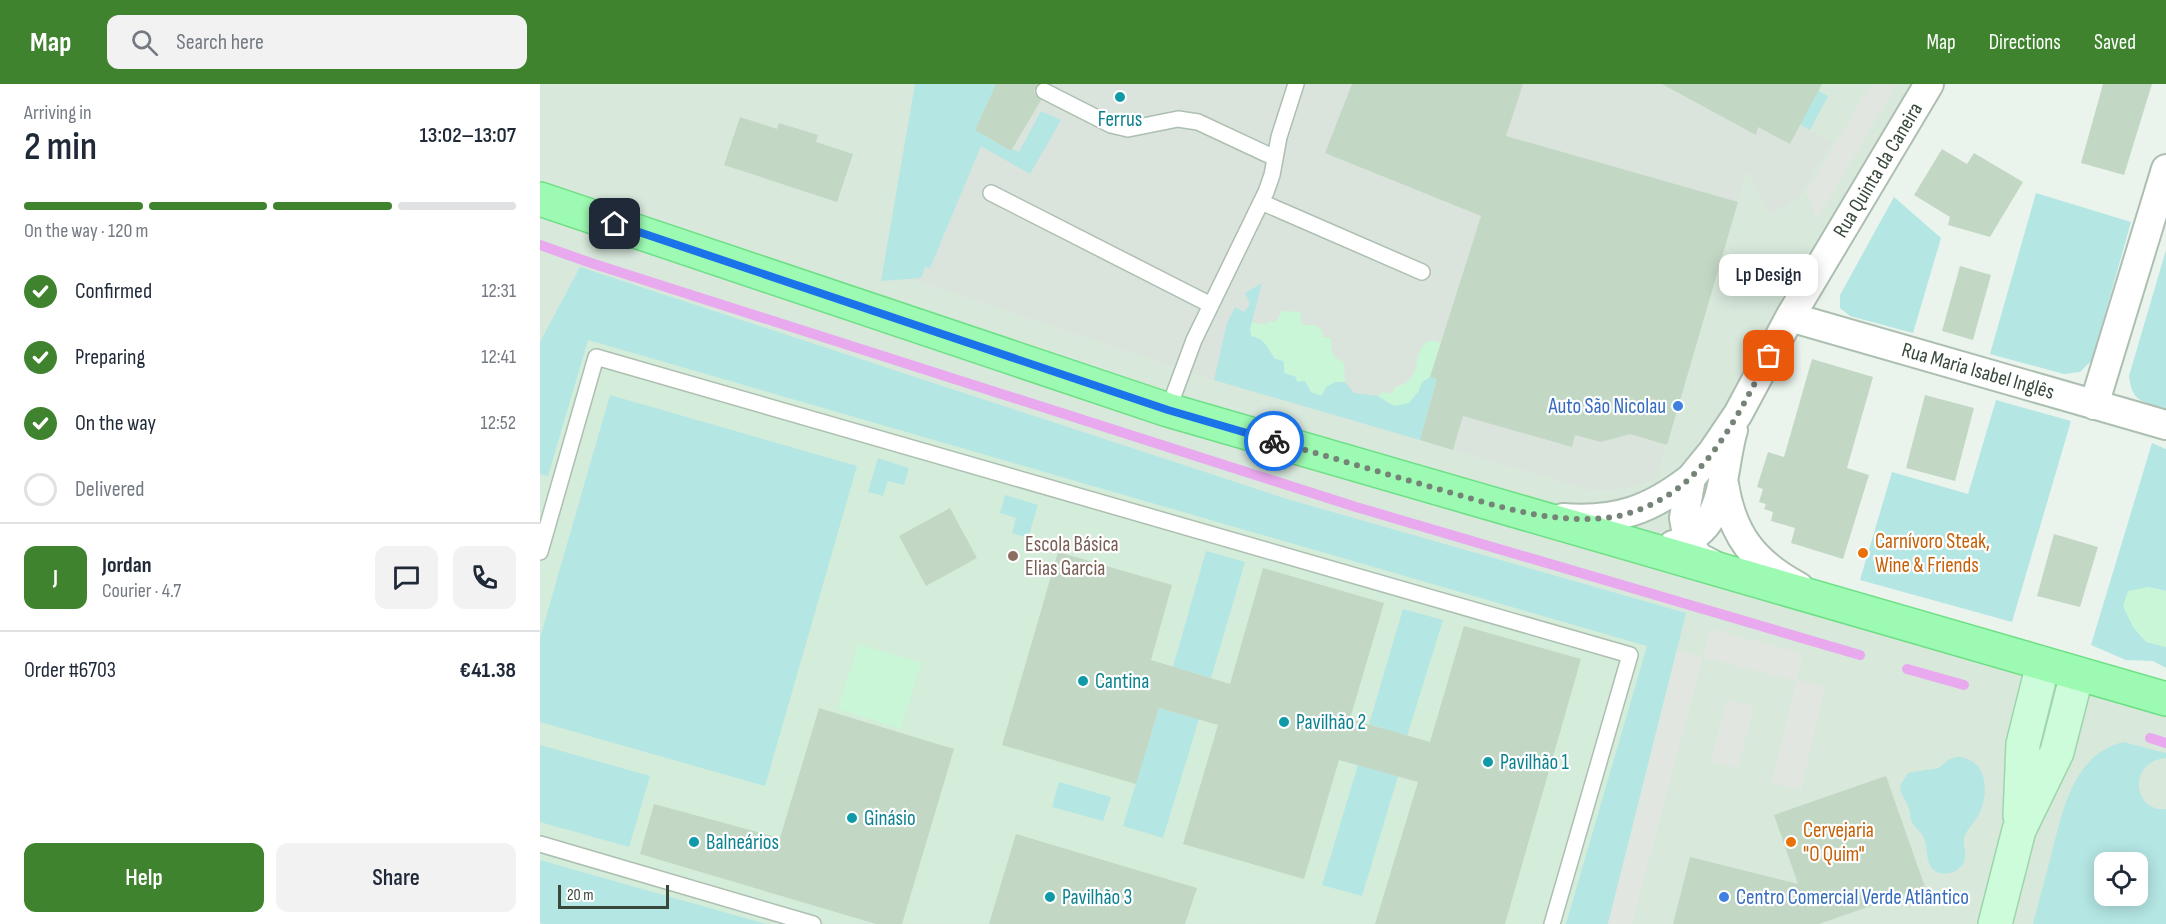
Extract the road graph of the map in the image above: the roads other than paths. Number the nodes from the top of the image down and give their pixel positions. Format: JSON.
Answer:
{"nodes":[{"id":1,"x":1296,"y":84,"type":"edge"},
{"id":2,"x":1929,"y":84,"type":"edge"},
{"id":3,"x":1044,"y":91,"type":"dead end"},
{"id":4,"x":1275,"y":158,"type":"junction"},
{"id":5,"x":2166,"y":169,"type":"edge"},
{"id":6,"x":991,"y":193,"type":"dead end"},
{"id":7,"x":540,"y":199,"type":"edge"},
{"id":8,"x":1261,"y":202,"type":"junction"},
{"id":9,"x":1422,"y":272,"type":"dead end"},
{"id":10,"x":1211,"y":306,"type":"junction"},
{"id":11,"x":1790,"y":317,"type":"junction"},
{"id":12,"x":2094,"y":405,"type":"junction"},
{"id":13,"x":1168,"y":410,"type":"junction"},
{"id":14,"x":1738,"y":414,"type":"junction"},
{"id":15,"x":2166,"y":425,"type":"edge"},
{"id":16,"x":1691,"y":477,"type":"junction"},
{"id":17,"x":1724,"y":484,"type":"junction"},
{"id":18,"x":1500,"y":507,"type":"junction"},
{"id":19,"x":1688,"y":541,"type":"junction"},
{"id":20,"x":1629,"y":543,"type":"junction"},
{"id":21,"x":540,"y":552,"type":"edge"},
{"id":22,"x":1728,"y":572,"type":"junction"},
{"id":23,"x":1822,"y":599,"type":"junction"},
{"id":24,"x":2043,"y":664,"type":"junction"},
{"id":25,"x":2077,"y":674,"type":"junction"},
{"id":26,"x":2166,"y":699,"type":"edge"},
{"id":27,"x":2019,"y":830,"type":"junction"},
{"id":28,"x":540,"y":843,"type":"edge"},
{"id":29,"x":813,"y":924,"type":"edge"},
{"id":30,"x":1552,"y":924,"type":"edge"},
{"id":31,"x":1995,"y":924,"type":"edge"}],
"edges":[{"from":1,"to":4,"type":"lane"},
{"from":2,"to":11,"type":"street","name":"Rua Quinta da Caneira"},
{"from":3,"to":4,"type":"lane"},
{"from":4,"to":8,"type":"lane"},
{"from":5,"to":12,"type":"street"},
{"from":6,"to":10,"type":"lane"},
{"from":7,"to":13,"type":"main road"},
{"from":8,"to":9,"type":"lane"},
{"from":8,"to":10,"type":"lane"},
{"from":10,"to":13,"type":"lane"},
{"from":11,"to":12,"type":"street","name":"Rua Maria Isabel Inglês"},
{"from":11,"to":14,"type":"street","name":"Rua Quinta da Caneira"},
{"from":12,"to":15,"type":"street","name":"Rua Maria Isabel Inglês"},
{"from":13,"to":18,"type":"main road"},
{"from":14,"to":16,"type":"street","name":"Rua Quinta da Caneira"},
{"from":14,"to":17,"type":"street","name":"Rua Quinta da Caneira"},
{"from":16,"to":18,"type":"street","name":"Rua Quinta da Caneira"},
{"from":16,"to":19,"type":"street"},
{"from":17,"to":19,"type":"street","name":"Rua Quinta da Caneira"},
{"from":17,"to":23,"type":"street","name":"Rua Quinta da Caneira"},
{"from":18,"to":20,"type":"main road"},
{"from":19,"to":20,"type":"street"},
{"from":19,"to":22,"type":"street"},
{"from":20,"to":22,"type":"main road"},
{"from":21,"to":30,"type":"lane"},
{"from":22,"to":23,"type":"main road"},
{"from":23,"to":24,"type":"main road"},
{"from":24,"to":25,"type":"main road"},
{"from":24,"to":27,"type":"street"},
{"from":25,"to":26,"type":"main road"},
{"from":25,"to":27,"type":"street"},
{"from":27,"to":31,"type":"street"},
{"from":28,"to":29,"type":"lane"}]}
